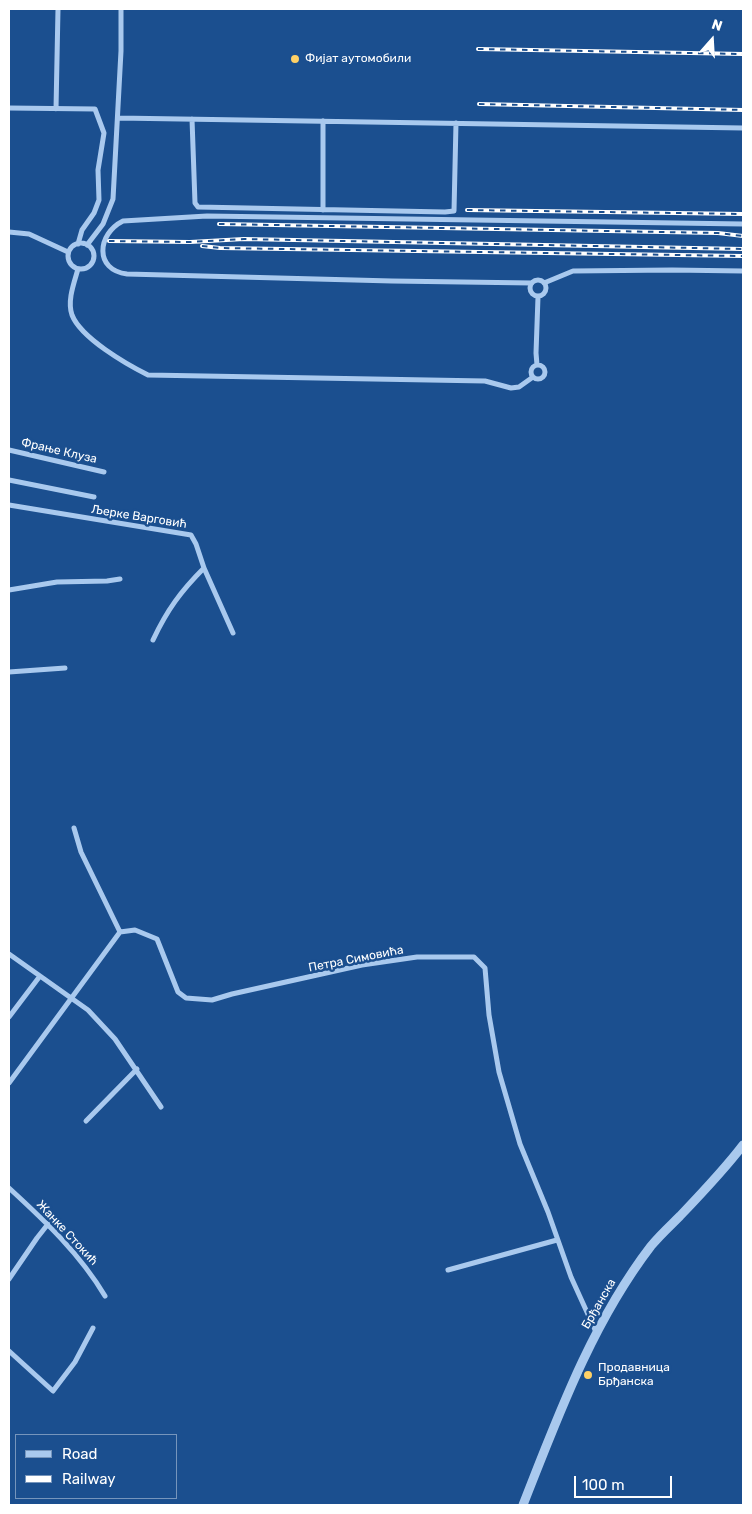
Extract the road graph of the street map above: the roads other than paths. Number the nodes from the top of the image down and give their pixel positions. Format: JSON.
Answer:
{"nodes":[{"id":1,"x":58,"y":9,"type":"edge"},
{"id":2,"x":121,"y":9,"type":"edge"},
{"id":3,"x":9,"y":108,"type":"edge"},
{"id":4,"x":56,"y":109,"type":"junction"},
{"id":5,"x":118,"y":118,"type":"junction"},
{"id":6,"x":192,"y":119,"type":"junction"},
{"id":7,"x":323,"y":121,"type":"junction"},
{"id":8,"x":456,"y":123,"type":"junction"},
{"id":9,"x":743,"y":128,"type":"edge"},
{"id":10,"x":323,"y":210,"type":"junction"},
{"id":11,"x":743,"y":224,"type":"edge"},
{"id":12,"x":9,"y":232,"type":"edge"},
{"id":13,"x":78,"y":244,"type":"junction"},
{"id":14,"x":87,"y":245,"type":"junction"},
{"id":15,"x":68,"y":252,"type":"junction"},
{"id":16,"x":78,"y":269,"type":"junction"},
{"id":17,"x":743,"y":271,"type":"edge"},
{"id":18,"x":532,"y":283,"type":"junction"},
{"id":19,"x":544,"y":283,"type":"junction"},
{"id":20,"x":538,"y":297,"type":"junction"},
{"id":21,"x":537,"y":365,"type":"junction"},
{"id":22,"x":533,"y":377,"type":"junction"},
{"id":23,"x":9,"y":450,"type":"edge"},
{"id":24,"x":104,"y":472,"type":"dead end"},
{"id":25,"x":9,"y":480,"type":"edge"},
{"id":26,"x":94,"y":497,"type":"dead end"},
{"id":27,"x":9,"y":505,"type":"edge"},
{"id":28,"x":204,"y":568,"type":"junction"},
{"id":29,"x":120,"y":579,"type":"dead end"},
{"id":30,"x":9,"y":590,"type":"edge"},
{"id":31,"x":233,"y":633,"type":"dead end"},
{"id":32,"x":153,"y":640,"type":"dead end"},
{"id":33,"x":65,"y":668,"type":"dead end"},
{"id":34,"x":9,"y":672,"type":"edge"},
{"id":35,"x":74,"y":828,"type":"dead end"},
{"id":36,"x":120,"y":932,"type":"junction"},
{"id":37,"x":9,"y":954,"type":"edge"},
{"id":38,"x":40,"y":976,"type":"junction"},
{"id":39,"x":71,"y":999,"type":"junction"},
{"id":40,"x":9,"y":1018,"type":"edge"},
{"id":41,"x":137,"y":1069,"type":"junction"},
{"id":42,"x":9,"y":1082,"type":"edge"},
{"id":43,"x":161,"y":1107,"type":"dead end"},
{"id":44,"x":86,"y":1121,"type":"dead end"},
{"id":45,"x":743,"y":1145,"type":"edge"},
{"id":46,"x":9,"y":1188,"type":"edge"},
{"id":47,"x":48,"y":1224,"type":"junction"},
{"id":48,"x":557,"y":1240,"type":"junction"},
{"id":49,"x":448,"y":1270,"type":"dead end"},
{"id":50,"x":9,"y":1279,"type":"edge"},
{"id":51,"x":106,"y":1296,"type":"dead end"},
{"id":52,"x":93,"y":1328,"type":"dead end"},
{"id":53,"x":596,"y":1332,"type":"junction"},
{"id":54,"x":9,"y":1351,"type":"edge"},
{"id":55,"x":524,"y":1505,"type":"edge"}],
"edges":[{"from":1,"to":4,"type":"street"},
{"from":2,"to":5,"type":"street"},
{"from":3,"to":4,"type":"street"},
{"from":4,"to":13,"type":"street"},
{"from":5,"to":6,"type":"street"},
{"from":5,"to":14,"type":"street"},
{"from":6,"to":7,"type":"street"},
{"from":6,"to":10,"type":"street"},
{"from":7,"to":8,"type":"street"},
{"from":7,"to":10,"type":"street"},
{"from":8,"to":9,"type":"street"},
{"from":8,"to":10,"type":"street"},
{"from":11,"to":18,"type":"street"},
{"from":12,"to":15,"type":"street"},
{"from":13,"to":14,"type":"street"},
{"from":13,"to":15,"type":"street"},
{"from":14,"to":16,"type":"street"},
{"from":15,"to":16,"type":"street"},
{"from":16,"to":22,"type":"street"},
{"from":17,"to":19,"type":"street"},
{"from":18,"to":19,"type":"street"},
{"from":18,"to":20,"type":"street"},
{"from":19,"to":20,"type":"street"},
{"from":20,"to":21,"type":"street"},
{"from":21,"to":22,"type":"street"},
{"from":21,"to":22,"type":"street"},
{"from":23,"to":24,"type":"street","name":"Фрање Клуза"},
{"from":25,"to":26,"type":"street"},
{"from":27,"to":28,"type":"street","name":"Љерке Варговић"},
{"from":28,"to":31,"type":"street","name":"Љерке Варговић"},
{"from":28,"to":32,"type":"street"},
{"from":29,"to":30,"type":"street"},
{"from":33,"to":34,"type":"street"},
{"from":35,"to":36,"type":"street"},
{"from":36,"to":39,"type":"street"},
{"from":36,"to":48,"type":"street","name":"Петра Симовића"},
{"from":37,"to":38,"type":"street"},
{"from":38,"to":39,"type":"street"},
{"from":38,"to":40,"type":"street"},
{"from":39,"to":41,"type":"street"},
{"from":39,"to":42,"type":"street"},
{"from":41,"to":43,"type":"street"},
{"from":41,"to":44,"type":"street"},
{"from":45,"to":53,"type":"street","name":"Брђанска"},
{"from":46,"to":47,"type":"street","name":"Жанке Стокић"},
{"from":47,"to":50,"type":"street"},
{"from":47,"to":51,"type":"street","name":"Жанке Стокић"},
{"from":48,"to":49,"type":"street"},
{"from":48,"to":53,"type":"street","name":"Петра Симовића"},
{"from":52,"to":54,"type":"street"},
{"from":53,"to":55,"type":"street","name":"Брђанска"}]}
